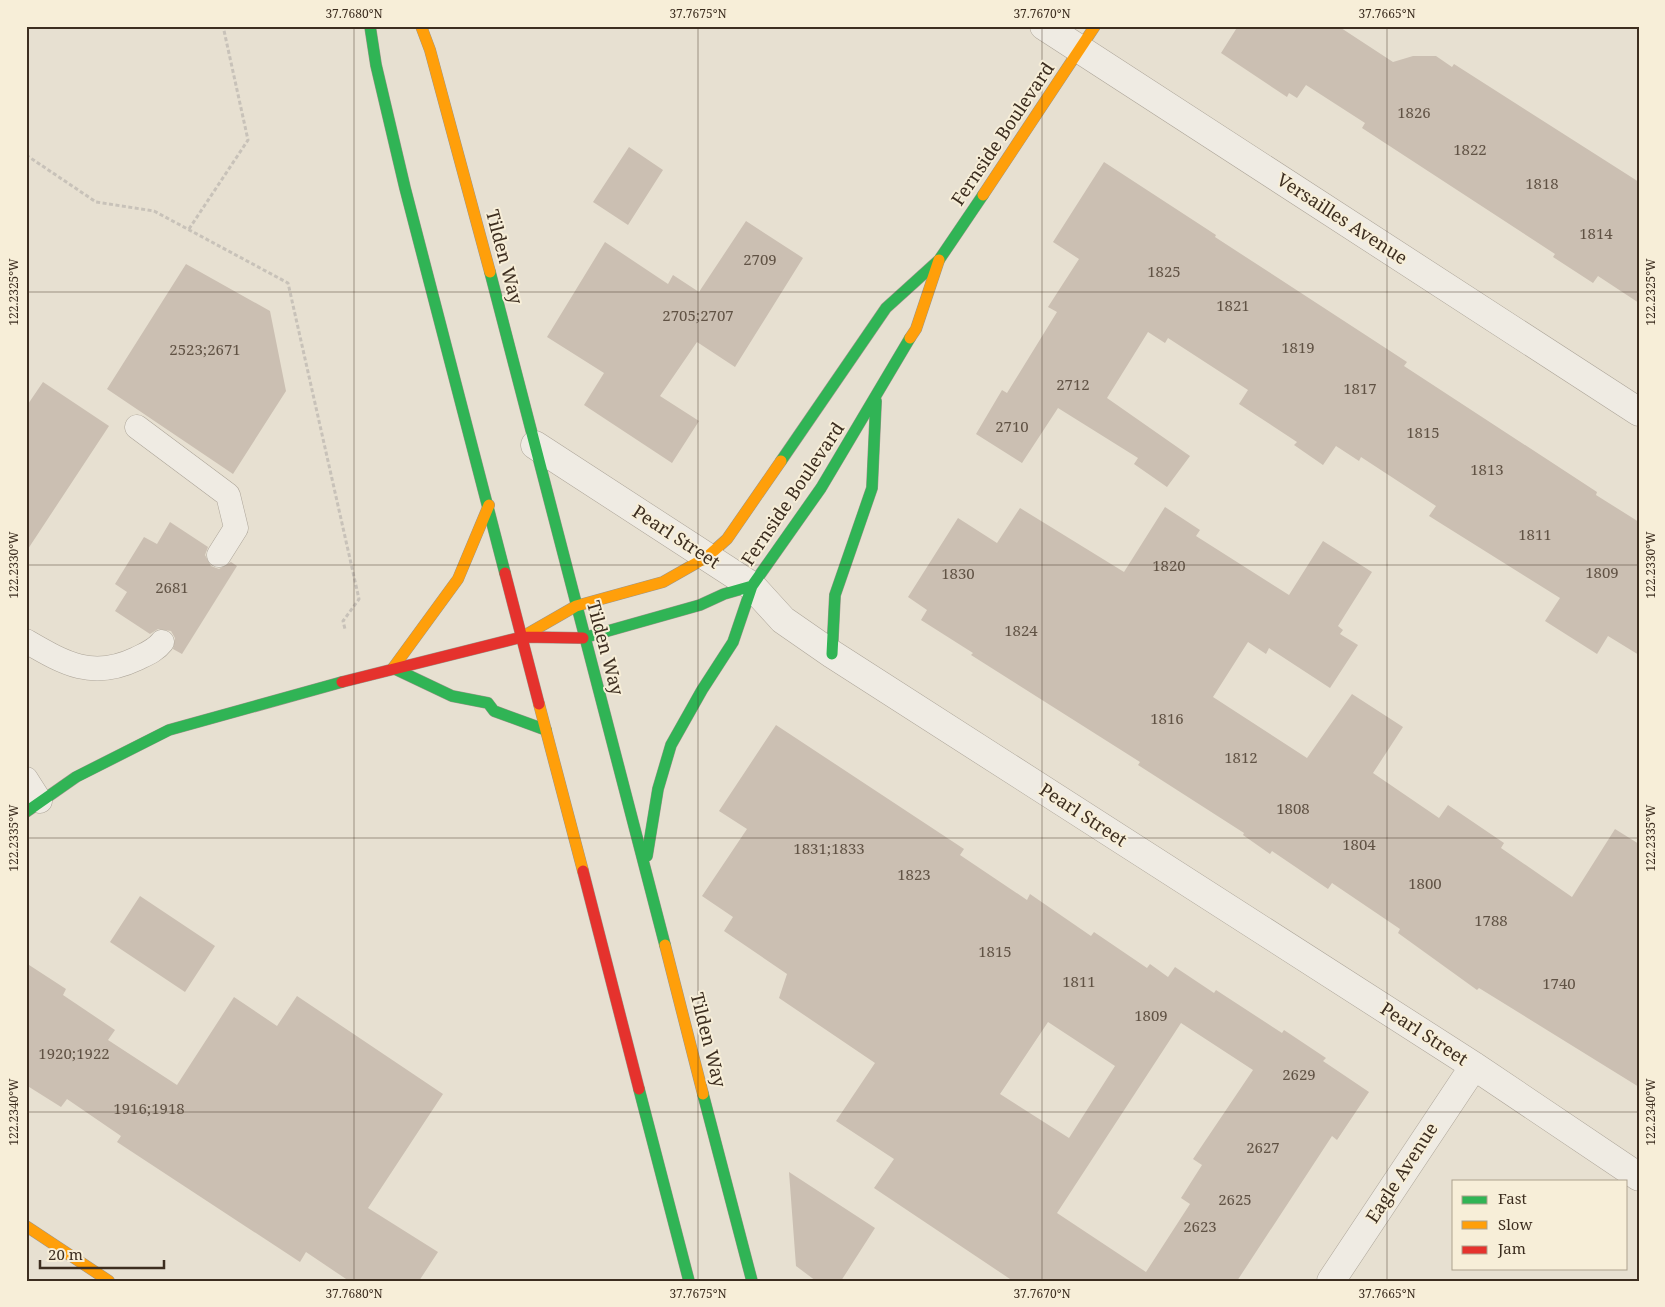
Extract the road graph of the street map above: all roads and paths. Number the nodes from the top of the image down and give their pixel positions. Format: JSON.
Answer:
{"nodes":[{"id":1,"x":223,"y":26,"type":"edge"},
{"id":2,"x":370,"y":26,"type":"edge"},
{"id":3,"x":421,"y":26,"type":"edge"},
{"id":4,"x":1044,"y":26,"type":"edge"},
{"id":5,"x":1095,"y":26,"type":"edge"},
{"id":6,"x":1080,"y":50,"type":"junction"},
{"id":7,"x":26,"y":155,"type":"edge"},
{"id":8,"x":188,"y":230,"type":"junction"},
{"id":9,"x":939,"y":260,"type":"junction"},
{"id":10,"x":876,"y":400,"type":"junction"},
{"id":11,"x":1639,"y":412,"type":"edge"},
{"id":12,"x":137,"y":427,"type":"dead end"},
{"id":13,"x":535,"y":445,"type":"junction"},
{"id":14,"x":489,"y":505,"type":"junction"},
{"id":15,"x":219,"y":555,"type":"dead end"},
{"id":16,"x":707,"y":557,"type":"junction"},
{"id":17,"x":752,"y":586,"type":"junction"},
{"id":18,"x":576,"y":606,"type":"junction"},
{"id":19,"x":345,"y":628,"type":"dead end"},
{"id":20,"x":522,"y":637,"type":"junction"},
{"id":21,"x":585,"y":638,"type":"junction"},
{"id":22,"x":26,"y":641,"type":"edge"},
{"id":23,"x":162,"y":642,"type":"dead end"},
{"id":24,"x":832,"y":654,"type":"junction"},
{"id":25,"x":393,"y":668,"type":"junction"},
{"id":26,"x":546,"y":730,"type":"junction"},
{"id":27,"x":26,"y":779,"type":"edge"},
{"id":28,"x":33,"y":806,"type":"edge"},
{"id":29,"x":645,"y":865,"type":"junction"},
{"id":30,"x":1474,"y":1066,"type":"junction"},
{"id":31,"x":1639,"y":1177,"type":"edge"},
{"id":32,"x":26,"y":1226,"type":"edge"},
{"id":33,"x":109,"y":1281,"type":"edge"},
{"id":34,"x":689,"y":1281,"type":"edge"},
{"id":35,"x":752,"y":1281,"type":"edge"},
{"id":36,"x":1331,"y":1281,"type":"edge"}],
"edges":[{"from":1,"to":8,"type":"path"},
{"from":2,"to":14,"type":"main road"},
{"from":3,"to":13,"type":"main road","name":"Tilden Way"},
{"from":4,"to":6,"type":"street","name":"Versailles Avenue"},
{"from":5,"to":6,"type":"main road","name":"Fernside Boulevard"},
{"from":6,"to":9,"type":"main road","name":"Fernside Boulevard"},
{"from":6,"to":11,"type":"street","name":"Versailles Avenue"},
{"from":7,"to":8,"type":"path"},
{"from":8,"to":19,"type":"path"},
{"from":9,"to":10,"type":"main road","name":"Fernside Boulevard"},
{"from":9,"to":16,"type":"main road","name":"Fernside Boulevard"},
{"from":10,"to":17,"type":"main road","name":"Fernside Boulevard"},
{"from":10,"to":24,"type":"main road"},
{"from":12,"to":15,"type":"lane"},
{"from":13,"to":16,"type":"street","name":"Pearl Street"},
{"from":13,"to":18,"type":"main road","name":"Tilden Way"},
{"from":14,"to":20,"type":"main road"},
{"from":14,"to":25,"type":"main road"},
{"from":16,"to":17,"type":"street","name":"Pearl Street"},
{"from":16,"to":18,"type":"main road","name":"Fernside Boulevard"},
{"from":17,"to":21,"type":"main road","name":"Fernside Boulevard"},
{"from":17,"to":24,"type":"street","name":"Pearl Street"},
{"from":17,"to":29,"type":"main road"},
{"from":18,"to":20,"type":"main road","name":"Fernside Boulevard"},
{"from":18,"to":21,"type":"main road","name":"Tilden Way"},
{"from":20,"to":21,"type":"main road","name":"Fernside Boulevard"},
{"from":20,"to":25,"type":"main road"},
{"from":20,"to":26,"type":"main road"},
{"from":21,"to":29,"type":"main road","name":"Tilden Way"},
{"from":22,"to":23,"type":"lane"},
{"from":24,"to":30,"type":"street","name":"Pearl Street"},
{"from":25,"to":26,"type":"main road"},
{"from":25,"to":28,"type":"main road"},
{"from":26,"to":34,"type":"main road"},
{"from":27,"to":28,"type":"lane"},
{"from":29,"to":35,"type":"main road","name":"Tilden Way"},
{"from":30,"to":31,"type":"street","name":"Pearl Street"},
{"from":30,"to":36,"type":"street","name":"Eagle Avenue"},
{"from":32,"to":33,"type":"main road"}]}
